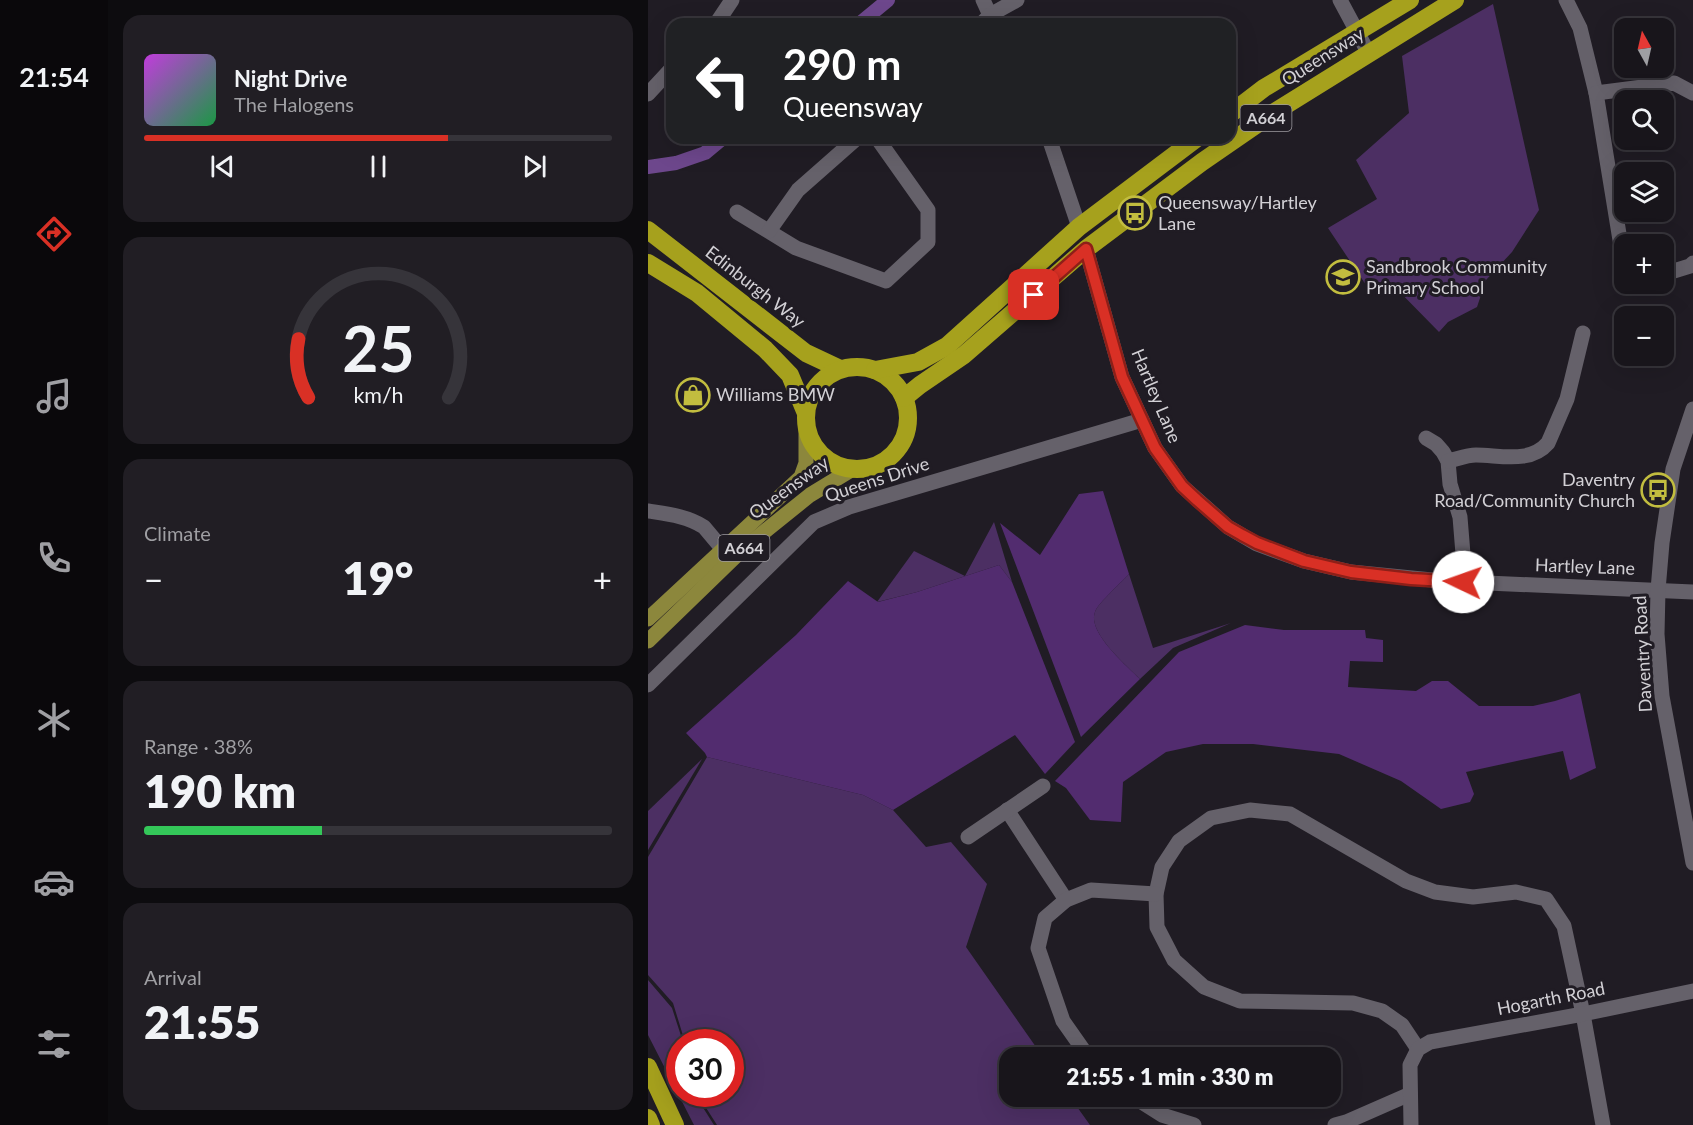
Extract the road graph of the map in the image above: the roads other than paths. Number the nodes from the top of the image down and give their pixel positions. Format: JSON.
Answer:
{"nodes":[{"id":1,"x":732,"y":0,"type":"edge"},
{"id":2,"x":983,"y":0,"type":"edge"},
{"id":3,"x":1017,"y":0,"type":"edge"},
{"id":4,"x":1340,"y":0,"type":"edge"},
{"id":5,"x":1410,"y":0,"type":"edge"},
{"id":6,"x":1455,"y":0,"type":"edge"},
{"id":7,"x":1566,"y":0,"type":"edge"},
{"id":8,"x":720,"y":18,"type":"edge"},
{"id":9,"x":988,"y":18,"type":"edge"},
{"id":10,"x":993,"y":18,"type":"edge"},
{"id":11,"x":1358,"y":32,"type":"junction"},
{"id":12,"x":1369,"y":54,"type":"junction"},
{"id":13,"x":666,"y":70,"type":"edge"},
{"id":14,"x":666,"y":74,"type":"edge"},
{"id":15,"x":648,"y":80,"type":"edge"},
{"id":16,"x":1596,"y":93,"type":"junction"},
{"id":17,"x":1693,"y":93,"type":"edge"},
{"id":18,"x":648,"y":94,"type":"edge"},
{"id":19,"x":1236,"y":109,"type":"edge"},
{"id":20,"x":1236,"y":139,"type":"edge"},
{"id":21,"x":850,"y":144,"type":"edge"},
{"id":22,"x":881,"y":144,"type":"edge"},
{"id":23,"x":1052,"y":144,"type":"edge"},
{"id":24,"x":1186,"y":144,"type":"edge"},
{"id":25,"x":1193,"y":144,"type":"edge"},
{"id":26,"x":1228,"y":144,"type":"edge"},
{"id":27,"x":1202,"y":162,"type":"junction"},
{"id":28,"x":737,"y":212,"type":"dead end"},
{"id":29,"x":1079,"y":227,"type":"junction"},
{"id":30,"x":648,"y":230,"type":"edge"},
{"id":31,"x":769,"y":231,"type":"junction"},
{"id":32,"x":1619,"y":234,"type":"edge"},
{"id":33,"x":1086,"y":249,"type":"junction"},
{"id":34,"x":648,"y":263,"type":"edge"},
{"id":35,"x":1693,"y":263,"type":"edge"},
{"id":36,"x":1674,"y":271,"type":"edge"},
{"id":37,"x":648,"y":272,"type":"edge"},
{"id":38,"x":697,"y":293,"type":"junction"},
{"id":39,"x":1583,"y":333,"type":"dead end"},
{"id":40,"x":840,"y":369,"type":"junction"},
{"id":41,"x":875,"y":370,"type":"junction"},
{"id":42,"x":904,"y":398,"type":"junction"},
{"id":43,"x":1693,"y":409,"type":"edge"},
{"id":44,"x":1142,"y":420,"type":"junction"},
{"id":45,"x":806,"y":421,"type":"junction"},
{"id":46,"x":1426,"y":438,"type":"dead end"},
{"id":47,"x":1687,"y":443,"type":"edge"},
{"id":48,"x":1448,"y":461,"type":"junction"},
{"id":49,"x":851,"y":470,"type":"junction"},
{"id":50,"x":648,"y":512,"type":"edge"},
{"id":51,"x":727,"y":554,"type":"junction"},
{"id":52,"x":1463,"y":582,"type":"junction"},
{"id":53,"x":1658,"y":590,"type":"junction"},
{"id":54,"x":1693,"y":592,"type":"edge"},
{"id":55,"x":648,"y":619,"type":"edge"},
{"id":56,"x":648,"y":641,"type":"edge"},
{"id":57,"x":648,"y":685,"type":"edge"},
{"id":58,"x":1043,"y":786,"type":"dead end"},
{"id":59,"x":1007,"y":810,"type":"junction"},
{"id":60,"x":968,"y":837,"type":"dead end"},
{"id":61,"x":1693,"y":863,"type":"edge"},
{"id":62,"x":1156,"y":894,"type":"junction"},
{"id":63,"x":1066,"y":900,"type":"junction"},
{"id":64,"x":1693,"y":991,"type":"edge"},
{"id":65,"x":1584,"y":1014,"type":"junction"},
{"id":66,"x":1081,"y":1047,"type":"edge"},
{"id":67,"x":1418,"y":1049,"type":"junction"},
{"id":68,"x":648,"y":1067,"type":"edge"},
{"id":69,"x":1410,"y":1094,"type":"junction"},
{"id":70,"x":1149,"y":1107,"type":"edge"},
{"id":71,"x":648,"y":1118,"type":"edge"},
{"id":72,"x":651,"y":1125,"type":"edge"},
{"id":73,"x":675,"y":1125,"type":"edge"},
{"id":74,"x":1194,"y":1125,"type":"edge"},
{"id":75,"x":1335,"y":1125,"type":"edge"},
{"id":76,"x":1411,"y":1125,"type":"edge"},
{"id":77,"x":1603,"y":1125,"type":"edge"}],
"edges":[{"from":1,"to":8,"type":"street"},
{"from":2,"to":9,"type":"street"},
{"from":3,"to":10,"type":"street"},
{"from":4,"to":11,"type":"street"},
{"from":5,"to":11,"type":"highway","name":"Queensway","number":"A664"},
{"from":6,"to":12,"type":"highway","name":"Queensway","number":"A664"},
{"from":7,"to":16,"type":"street"},
{"from":11,"to":12,"type":"street"},
{"from":11,"to":19,"type":"highway","name":"Queensway","number":"A664"},
{"from":12,"to":20,"type":"highway","name":"Queensway","number":"A664"},
{"from":13,"to":15,"type":"street"},
{"from":14,"to":18,"type":"street"},
{"from":16,"to":17,"type":"street"},
{"from":16,"to":32,"type":"street"},
{"from":21,"to":31,"type":"street"},
{"from":22,"to":31,"type":"street"},
{"from":23,"to":29,"type":"street"},
{"from":24,"to":29,"type":"highway"},
{"from":25,"to":27,"type":"street"},
{"from":26,"to":27,"type":"highway","name":"Queensway","number":"A664"},
{"from":27,"to":33,"type":"highway","name":"Queensway","number":"A664"},
{"from":28,"to":31,"type":"street"},
{"from":29,"to":41,"type":"highway"},
{"from":30,"to":40,"type":"highway","name":"Edinburgh Way"},
{"from":33,"to":42,"type":"highway","name":"Queensway","number":"A664"},
{"from":33,"to":44,"type":"street","name":"Hartley Lane"},
{"from":34,"to":38,"type":"highway","number":"A664"},
{"from":35,"to":36,"type":"street"},
{"from":37,"to":38,"type":"highway"},
{"from":38,"to":45,"type":"highway","number":"A664"},
{"from":39,"to":48,"type":"street"},
{"from":40,"to":41,"type":"highway"},
{"from":40,"to":45,"type":"highway"},
{"from":41,"to":42,"type":"highway"},
{"from":42,"to":49,"type":"highway"},
{"from":43,"to":47,"type":"street","name":"Daventry Road"},
{"from":44,"to":52,"type":"street","name":"Hartley Lane"},
{"from":44,"to":57,"type":"street","name":"Queens Drive"},
{"from":45,"to":49,"type":"highway"},
{"from":45,"to":51,"type":"main road","name":"Queensway","number":"A664"},
{"from":46,"to":48,"type":"street"},
{"from":47,"to":53,"type":"street","name":"Daventry Road"},
{"from":48,"to":52,"type":"street"},
{"from":49,"to":51,"type":"main road","name":"Queensway","number":"A664"},
{"from":50,"to":51,"type":"street"},
{"from":51,"to":55,"type":"main road","name":"Queensway","number":"A664"},
{"from":51,"to":56,"type":"main road","name":"Queensway","number":"A664"},
{"from":52,"to":53,"type":"street","name":"Hartley Lane"},
{"from":53,"to":54,"type":"street","name":"Hartley Lane"},
{"from":53,"to":61,"type":"street","name":"Daventry Road"},
{"from":58,"to":59,"type":"street"},
{"from":59,"to":60,"type":"street"},
{"from":59,"to":63,"type":"street"},
{"from":62,"to":63,"type":"street"},
{"from":62,"to":65,"type":"street"},
{"from":62,"to":67,"type":"street"},
{"from":63,"to":66,"type":"street"},
{"from":64,"to":65,"type":"street","name":"Hogarth Road"},
{"from":65,"to":67,"type":"street","name":"Hogarth Road"},
{"from":65,"to":77,"type":"street"},
{"from":67,"to":69,"type":"street"},
{"from":68,"to":73,"type":"highway"},
{"from":69,"to":75,"type":"street"},
{"from":69,"to":76,"type":"street"},
{"from":70,"to":74,"type":"street"},
{"from":71,"to":72,"type":"highway"}]}
